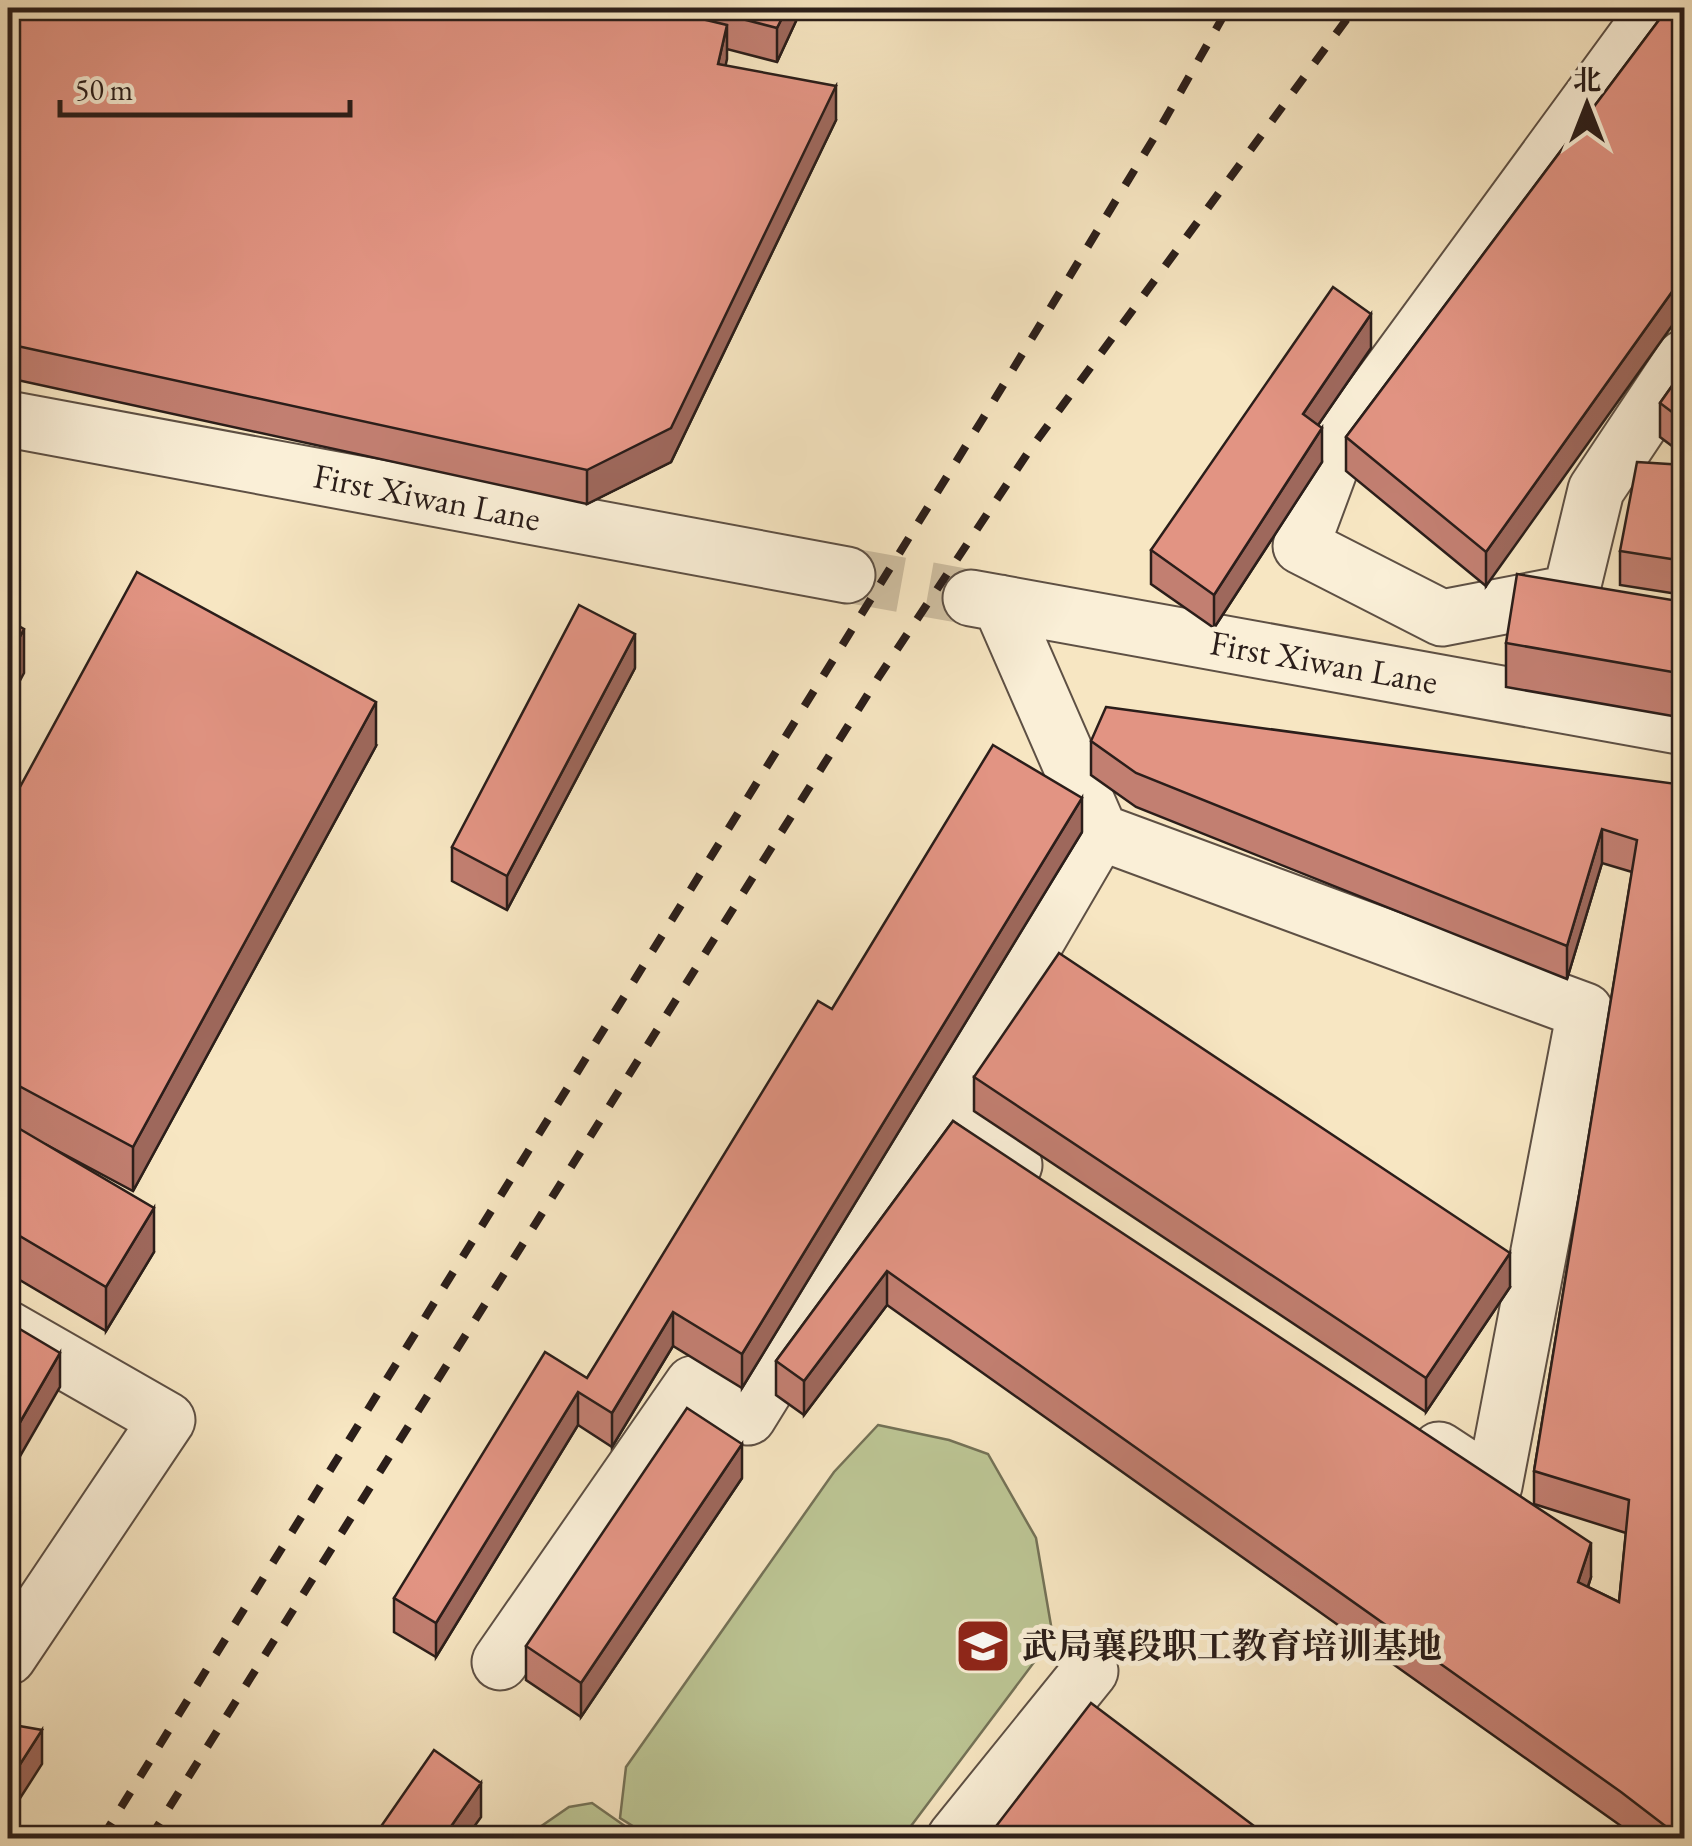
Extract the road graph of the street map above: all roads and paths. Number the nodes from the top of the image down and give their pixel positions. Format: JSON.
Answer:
{"nodes":[{"id":1,"x":1657,"y":8,"type":"edge"},
{"id":2,"x":1684,"y":358,"type":"edge"},
{"id":3,"x":8,"y":420,"type":"edge"},
{"id":4,"x":847,"y":575,"type":"tunnel mouth"},
{"id":5,"x":1684,"y":727,"type":"edge"},
{"id":6,"x":1100,"y":832,"type":"junction"},
{"id":7,"x":936,"y":1113,"type":"junction"},
{"id":8,"x":1050,"y":1190,"type":"edge"},
{"id":9,"x":8,"y":1328,"type":"edge"},
{"id":10,"x":1395,"y":1420,"type":"edge"},
{"id":11,"x":8,"y":1657,"type":"edge"},
{"id":12,"x":500,"y":1662,"type":"dead end"},
{"id":13,"x":1090,"y":1671,"type":"dead end"},
{"id":14,"x":955,"y":1838,"type":"edge"}],
"edges":[{"from":1,"to":2,"type":"street"},
{"from":3,"to":4,"type":"street","name":"First Xiwan Lane"},
{"from":5,"to":6,"type":"street","name":"First Xiwan Lane"},
{"from":6,"to":7,"type":"street"},
{"from":6,"to":10,"type":"street"},
{"from":7,"to":8,"type":"street"},
{"from":7,"to":12,"type":"street"},
{"from":9,"to":11,"type":"street"},
{"from":13,"to":14,"type":"street"}]}
